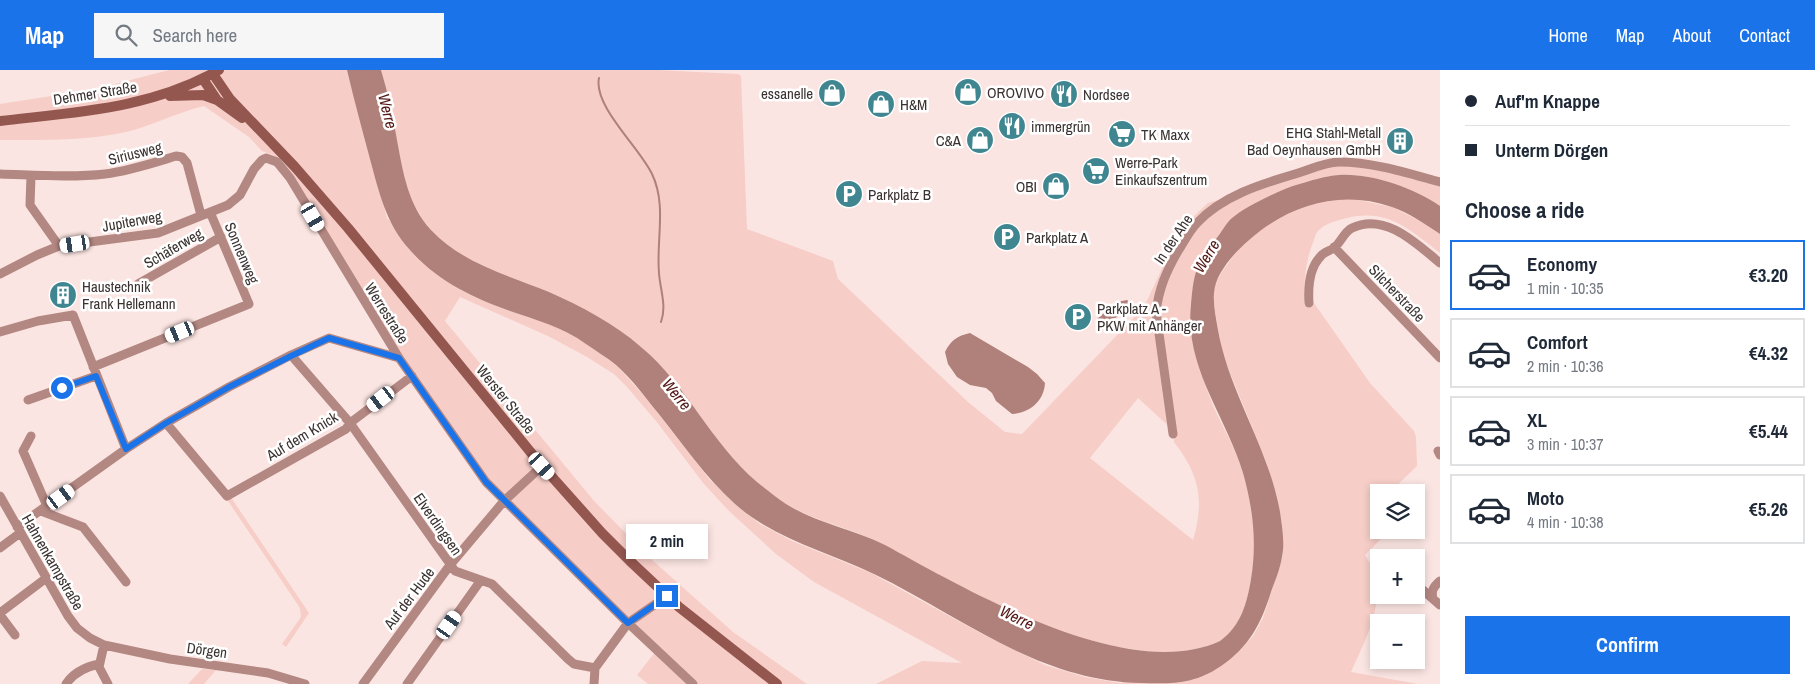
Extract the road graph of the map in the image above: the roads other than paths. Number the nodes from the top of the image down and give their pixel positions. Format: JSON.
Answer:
{"nodes":[{"id":1,"x":214,"y":71,"type":"edge"},
{"id":2,"x":200,"y":74,"type":"edge"},
{"id":3,"x":161,"y":96,"type":"junction"},
{"id":4,"x":217,"y":100,"type":"junction"},
{"id":5,"x":0,"y":121,"type":"edge"},
{"id":6,"x":257,"y":129,"type":"junction"},
{"id":7,"x":276,"y":162,"type":"joint"},
{"id":8,"x":0,"y":174,"type":"edge"},
{"id":9,"x":32,"y":176,"type":"junction"},
{"id":10,"x":1440,"y":182,"type":"edge"},
{"id":11,"x":206,"y":214,"type":"junction"},
{"id":12,"x":221,"y":237,"type":"junction"},
{"id":13,"x":60,"y":246,"type":"junction"},
{"id":14,"x":1334,"y":247,"type":"junction"},
{"id":15,"x":1440,"y":263,"type":"edge"},
{"id":16,"x":0,"y":274,"type":"edge"},
{"id":17,"x":138,"y":284,"type":"dead end"},
{"id":18,"x":1309,"y":303,"type":"dead end"},
{"id":19,"x":0,"y":332,"type":"edge"},
{"id":20,"x":291,"y":356,"type":"junction"},
{"id":21,"x":399,"y":358,"type":"junction"},
{"id":22,"x":1440,"y":358,"type":"edge"},
{"id":23,"x":95,"y":371,"type":"junction"},
{"id":24,"x":412,"y":376,"type":"junction"},
{"id":25,"x":28,"y":400,"type":"dead end"},
{"id":26,"x":166,"y":423,"type":"junction"},
{"id":27,"x":350,"y":423,"type":"junction"},
{"id":28,"x":1173,"y":434,"type":"dead end"},
{"id":29,"x":31,"y":436,"type":"dead end"},
{"id":30,"x":126,"y":449,"type":"junction"},
{"id":31,"x":542,"y":466,"type":"junction"},
{"id":32,"x":0,"y":496,"type":"edge"},
{"id":33,"x":504,"y":501,"type":"junction"},
{"id":34,"x":44,"y":508,"type":"junction"},
{"id":35,"x":18,"y":530,"type":"junction"},
{"id":36,"x":0,"y":548,"type":"edge"},
{"id":37,"x":450,"y":565,"type":"junction"},
{"id":38,"x":46,"y":579,"type":"junction"},
{"id":39,"x":481,"y":580,"type":"junction"},
{"id":40,"x":126,"y":582,"type":"dead end"},
{"id":41,"x":1440,"y":582,"type":"edge"},
{"id":42,"x":1425,"y":592,"type":"edge"},
{"id":43,"x":667,"y":596,"type":"junction"},
{"id":44,"x":1436,"y":602,"type":"edge"},
{"id":45,"x":0,"y":614,"type":"edge"},
{"id":46,"x":628,"y":623,"type":"junction"},
{"id":47,"x":15,"y":635,"type":"dead end"},
{"id":48,"x":104,"y":645,"type":"junction"},
{"id":49,"x":99,"y":664,"type":"junction"},
{"id":50,"x":595,"y":668,"type":"junction"},
{"id":51,"x":66,"y":684,"type":"edge"},
{"id":52,"x":108,"y":684,"type":"edge"},
{"id":53,"x":305,"y":684,"type":"edge"},
{"id":54,"x":363,"y":684,"type":"edge"},
{"id":55,"x":407,"y":684,"type":"edge"},
{"id":56,"x":594,"y":684,"type":"edge"},
{"id":57,"x":694,"y":684,"type":"edge"},
{"id":58,"x":777,"y":684,"type":"edge"}],
"edges":[{"from":1,"to":2,"type":"main road","name":"Dehmer Straße"},
{"from":1,"to":6,"type":"main road","name":"Werster Straße"},
{"from":2,"to":3,"type":"main road","name":"Dehmer Straße"},
{"from":2,"to":4,"type":"main road","name":"Werster Straße"},
{"from":3,"to":4,"type":"main road"},
{"from":3,"to":5,"type":"main road","name":"Dehmer Straße"},
{"from":4,"to":6,"type":"main road","name":"Werster Straße"},
{"from":6,"to":31,"type":"main road","name":"Werster Straße"},
{"from":7,"to":11,"type":"street","name":"Jupiterweg"},
{"from":7,"to":21,"type":"street","name":"Werrestraße"},
{"from":8,"to":9,"type":"street","name":"Siriusweg"},
{"from":9,"to":11,"type":"street","name":"Siriusweg"},
{"from":9,"to":13,"type":"street"},
{"from":10,"to":28,"type":"street","name":"In der Ahe"},
{"from":11,"to":12,"type":"street","name":"Sonnenweg"},
{"from":11,"to":13,"type":"street","name":"Jupiterweg"},
{"from":12,"to":17,"type":"street","name":"Schäferweg"},
{"from":12,"to":23,"type":"street","name":"Sonnenweg"},
{"from":13,"to":16,"type":"street","name":"Jupiterweg"},
{"from":14,"to":15,"type":"street"},
{"from":14,"to":18,"type":"street"},
{"from":14,"to":22,"type":"street","name":"Silcherstraße"},
{"from":19,"to":23,"type":"street"},
{"from":20,"to":21,"type":"street"},
{"from":20,"to":26,"type":"street"},
{"from":20,"to":27,"type":"street","name":"Elverdingsen"},
{"from":21,"to":24,"type":"street","name":"Werrestraße"},
{"from":23,"to":25,"type":"street"},
{"from":23,"to":30,"type":"street"},
{"from":24,"to":27,"type":"street","name":"Auf dem Knick"},
{"from":24,"to":33,"type":"street","name":"Werrestraße"},
{"from":26,"to":27,"type":"street","name":"Auf dem Knick"},
{"from":26,"to":30,"type":"street"},
{"from":27,"to":37,"type":"street","name":"Elverdingsen"},
{"from":29,"to":34,"type":"street"},
{"from":30,"to":34,"type":"street"},
{"from":31,"to":33,"type":"street","name":"Auf der Hude"},
{"from":31,"to":43,"type":"main road","name":"Werster Straße"},
{"from":32,"to":35,"type":"street","name":"Hahnenkampstraße"},
{"from":33,"to":37,"type":"street","name":"Auf der Hude"},
{"from":33,"to":46,"type":"street","name":"Werrestraße"},
{"from":34,"to":35,"type":"street"},
{"from":34,"to":40,"type":"street"},
{"from":35,"to":36,"type":"street"},
{"from":35,"to":38,"type":"street","name":"Hahnenkampstraße"},
{"from":37,"to":39,"type":"street","name":"Elverdingsen"},
{"from":37,"to":54,"type":"street","name":"Auf der Hude"},
{"from":38,"to":45,"type":"street"},
{"from":38,"to":48,"type":"street","name":"Hahnenkampstraße"},
{"from":39,"to":50,"type":"street","name":"Elverdingsen"},
{"from":39,"to":55,"type":"street"},
{"from":41,"to":44,"type":"street"},
{"from":42,"to":44,"type":"street"},
{"from":43,"to":46,"type":"street"},
{"from":43,"to":58,"type":"main road","name":"Werster Straße"},
{"from":45,"to":47,"type":"street"},
{"from":46,"to":50,"type":"street"},
{"from":46,"to":57,"type":"street","name":"Werrestraße"},
{"from":48,"to":49,"type":"street"},
{"from":48,"to":53,"type":"street","name":"Dörgen"},
{"from":49,"to":51,"type":"street"},
{"from":49,"to":52,"type":"street"},
{"from":50,"to":56,"type":"street"}]}
